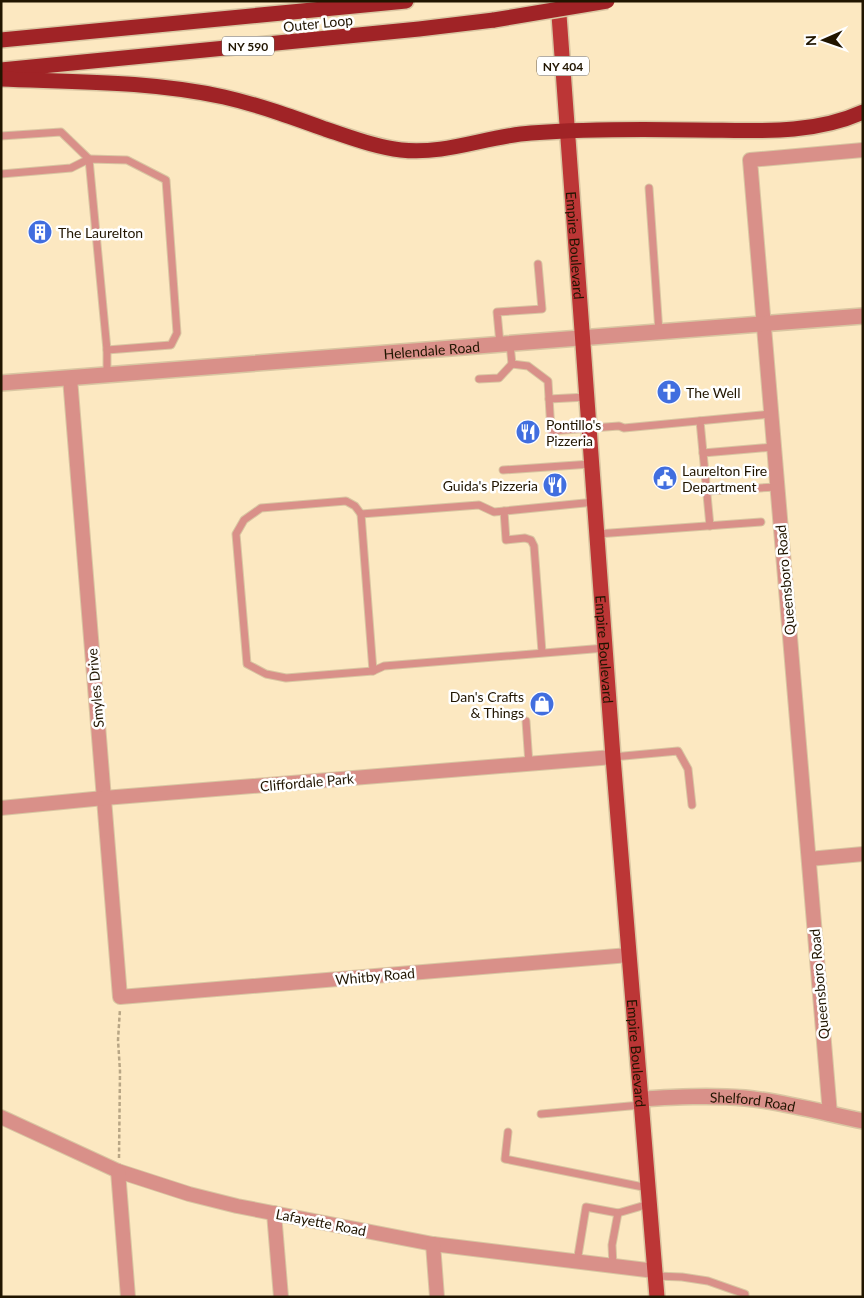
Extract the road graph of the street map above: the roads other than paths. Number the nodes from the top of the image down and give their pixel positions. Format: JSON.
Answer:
{"nodes":[{"id":1,"x":406,"y":1,"type":"edge"},
{"id":2,"x":558,"y":1,"type":"edge"},
{"id":3,"x":607,"y":1,"type":"edge"},
{"id":4,"x":1,"y":40,"type":"edge"},
{"id":5,"x":1,"y":70,"type":"edge"},
{"id":6,"x":1,"y":80,"type":"edge"},
{"id":7,"x":863,"y":112,"type":"edge"},
{"id":8,"x":568,"y":131,"type":"junction"},
{"id":9,"x":1,"y":136,"type":"edge"},
{"id":10,"x":863,"y":150,"type":"edge"},
{"id":11,"x":89,"y":159,"type":"junction"},
{"id":12,"x":1,"y":174,"type":"edge"},
{"id":13,"x":649,"y":188,"type":"dead end"},
{"id":14,"x":538,"y":264,"type":"dead end"},
{"id":15,"x":863,"y":316,"type":"edge"},
{"id":16,"x":763,"y":324,"type":"junction"},
{"id":17,"x":659,"y":332,"type":"junction"},
{"id":18,"x":583,"y":338,"type":"junction"},
{"id":19,"x":505,"y":344,"type":"junction"},
{"id":20,"x":108,"y":350,"type":"junction"},
{"id":21,"x":512,"y":364,"type":"junction"},
{"id":22,"x":107,"y":375,"type":"junction"},
{"id":23,"x":70,"y":378,"type":"junction"},
{"id":24,"x":479,"y":380,"type":"dead end"},
{"id":25,"x":1,"y":383,"type":"edge"},
{"id":26,"x":587,"y":396,"type":"junction"},
{"id":27,"x":549,"y":399,"type":"junction"},
{"id":28,"x":771,"y":414,"type":"junction"},
{"id":29,"x":700,"y":421,"type":"junction"},
{"id":30,"x":589,"y":429,"type":"junction"},
{"id":31,"x":774,"y":446,"type":"junction"},
{"id":32,"x":704,"y":453,"type":"junction"},
{"id":33,"x":592,"y":464,"type":"junction"},
{"id":34,"x":503,"y":470,"type":"dead end"},
{"id":35,"x":777,"y":486,"type":"junction"},
{"id":36,"x":707,"y":491,"type":"junction"},
{"id":37,"x":595,"y":502,"type":"junction"},
{"id":38,"x":504,"y":511,"type":"junction"},
{"id":39,"x":361,"y":514,"type":"junction"},
{"id":40,"x":761,"y":522,"type":"dead end"},
{"id":41,"x":710,"y":526,"type":"junction"},
{"id":42,"x":597,"y":534,"type":"junction"},
{"id":43,"x":605,"y":648,"type":"junction"},
{"id":44,"x":542,"y":652,"type":"junction"},
{"id":45,"x":373,"y":671,"type":"junction"},
{"id":46,"x":526,"y":721,"type":"dead end"},
{"id":47,"x":613,"y":758,"type":"junction"},
{"id":48,"x":529,"y":764,"type":"junction"},
{"id":49,"x":104,"y":798,"type":"junction"},
{"id":50,"x":692,"y":804,"type":"dead end"},
{"id":51,"x":1,"y":808,"type":"edge"},
{"id":52,"x":863,"y":854,"type":"edge"},
{"id":53,"x":809,"y":859,"type":"junction"},
{"id":54,"x":629,"y":955,"type":"junction"},
{"id":55,"x":120,"y":997,"type":"joint"},
{"id":56,"x":641,"y":1102,"type":"junction"},
{"id":57,"x":541,"y":1114,"type":"dead end"},
{"id":58,"x":830,"y":1114,"type":"junction"},
{"id":59,"x":1,"y":1117,"type":"edge"},
{"id":60,"x":863,"y":1121,"type":"edge"},
{"id":61,"x":508,"y":1132,"type":"dead end"},
{"id":62,"x":118,"y":1171,"type":"junction"},
{"id":63,"x":648,"y":1188,"type":"junction"},
{"id":64,"x":649,"y":1204,"type":"junction"},
{"id":65,"x":274,"y":1213,"type":"junction"},
{"id":66,"x":618,"y":1213,"type":"junction"},
{"id":67,"x":433,"y":1244,"type":"junction"},
{"id":68,"x":576,"y":1262,"type":"junction"},
{"id":69,"x":613,"y":1266,"type":"junction"},
{"id":70,"x":655,"y":1274,"type":"junction"},
{"id":71,"x":128,"y":1297,"type":"edge"},
{"id":72,"x":281,"y":1297,"type":"edge"},
{"id":73,"x":437,"y":1297,"type":"edge"},
{"id":74,"x":657,"y":1297,"type":"edge"},
{"id":75,"x":745,"y":1297,"type":"edge"}],
"edges":[{"from":1,"to":4,"type":"highway","name":"Outer Loop","number":"NY 590"},
{"from":2,"to":8,"type":"main road","name":"Empire Boulevard","number":"NY 404"},
{"from":3,"to":5,"type":"highway","name":"Outer Loop","number":"NY 590","bridge":true},
{"from":6,"to":8,"type":"highway"},
{"from":7,"to":8,"type":"highway"},
{"from":8,"to":18,"type":"main road","name":"Empire Boulevard"},
{"from":9,"to":11,"type":"lane"},
{"from":10,"to":16,"type":"street","name":"Queensboro Road"},
{"from":11,"to":12,"type":"lane"},
{"from":11,"to":20,"type":"lane"},
{"from":11,"to":20,"type":"lane"},
{"from":13,"to":17,"type":"lane"},
{"from":14,"to":19,"type":"lane"},
{"from":15,"to":16,"type":"street","name":"Helendale Road"},
{"from":16,"to":17,"type":"street","name":"Helendale Road"},
{"from":16,"to":28,"type":"street","name":"Queensboro Road"},
{"from":17,"to":18,"type":"street","name":"Helendale Road"},
{"from":18,"to":19,"type":"street","name":"Helendale Road"},
{"from":18,"to":26,"type":"main road","name":"Empire Boulevard"},
{"from":19,"to":21,"type":"lane"},
{"from":19,"to":22,"type":"street","name":"Helendale Road"},
{"from":20,"to":22,"type":"lane"},
{"from":21,"to":24,"type":"lane"},
{"from":21,"to":27,"type":"lane"},
{"from":22,"to":23,"type":"street","name":"Helendale Road"},
{"from":23,"to":25,"type":"street","name":"Helendale Road"},
{"from":23,"to":49,"type":"street","name":"Smyles Drive"},
{"from":26,"to":27,"type":"lane"},
{"from":26,"to":30,"type":"main road","name":"Empire Boulevard"},
{"from":27,"to":30,"type":"lane"},
{"from":28,"to":29,"type":"lane"},
{"from":28,"to":31,"type":"street","name":"Queensboro Road"},
{"from":29,"to":30,"type":"lane"},
{"from":29,"to":32,"type":"lane"},
{"from":30,"to":33,"type":"main road","name":"Empire Boulevard"},
{"from":31,"to":32,"type":"lane"},
{"from":31,"to":35,"type":"street","name":"Queensboro Road"},
{"from":32,"to":36,"type":"lane"},
{"from":33,"to":34,"type":"lane"},
{"from":33,"to":37,"type":"main road","name":"Empire Boulevard"},
{"from":35,"to":36,"type":"lane"},
{"from":35,"to":53,"type":"street","name":"Queensboro Road"},
{"from":36,"to":41,"type":"lane"},
{"from":37,"to":38,"type":"lane"},
{"from":37,"to":42,"type":"main road","name":"Empire Boulevard"},
{"from":38,"to":39,"type":"lane"},
{"from":38,"to":44,"type":"lane"},
{"from":39,"to":45,"type":"lane"},
{"from":39,"to":45,"type":"lane"},
{"from":40,"to":41,"type":"lane"},
{"from":41,"to":42,"type":"lane"},
{"from":42,"to":43,"type":"main road","name":"Empire Boulevard"},
{"from":43,"to":44,"type":"lane"},
{"from":43,"to":47,"type":"main road","name":"Empire Boulevard"},
{"from":44,"to":45,"type":"lane"},
{"from":46,"to":48,"type":"lane"},
{"from":47,"to":48,"type":"street","name":"Cliffordale Park"},
{"from":47,"to":50,"type":"lane"},
{"from":47,"to":54,"type":"main road","name":"Empire Boulevard"},
{"from":48,"to":49,"type":"street","name":"Cliffordale Park"},
{"from":49,"to":51,"type":"street","name":"Cliffordale Park"},
{"from":49,"to":55,"type":"street","name":"Smyles Drive"},
{"from":52,"to":53,"type":"street"},
{"from":53,"to":58,"type":"street","name":"Queensboro Road"},
{"from":54,"to":55,"type":"street","name":"Whitby Road"},
{"from":54,"to":56,"type":"main road","name":"Empire Boulevard"},
{"from":56,"to":57,"type":"lane"},
{"from":56,"to":58,"type":"street","name":"Shelford Road"},
{"from":56,"to":63,"type":"main road","name":"Empire Boulevard"},
{"from":58,"to":60,"type":"street","name":"Shelford Road"},
{"from":59,"to":62,"type":"street","name":"Lafayette Road"},
{"from":61,"to":63,"type":"lane"},
{"from":62,"to":65,"type":"street","name":"Lafayette Road"},
{"from":62,"to":71,"type":"street"},
{"from":63,"to":64,"type":"main road","name":"Empire Boulevard"},
{"from":64,"to":66,"type":"lane"},
{"from":64,"to":70,"type":"main road","name":"Empire Boulevard"},
{"from":65,"to":67,"type":"street","name":"Lafayette Road"},
{"from":65,"to":72,"type":"street"},
{"from":66,"to":68,"type":"lane"},
{"from":66,"to":69,"type":"lane"},
{"from":67,"to":68,"type":"street","name":"Lafayette Road"},
{"from":67,"to":73,"type":"street"},
{"from":68,"to":69,"type":"street","name":"Lafayette Road"},
{"from":69,"to":70,"type":"street","name":"Lafayette Road"},
{"from":70,"to":74,"type":"main road","name":"Empire Boulevard"},
{"from":70,"to":75,"type":"lane"}]}
